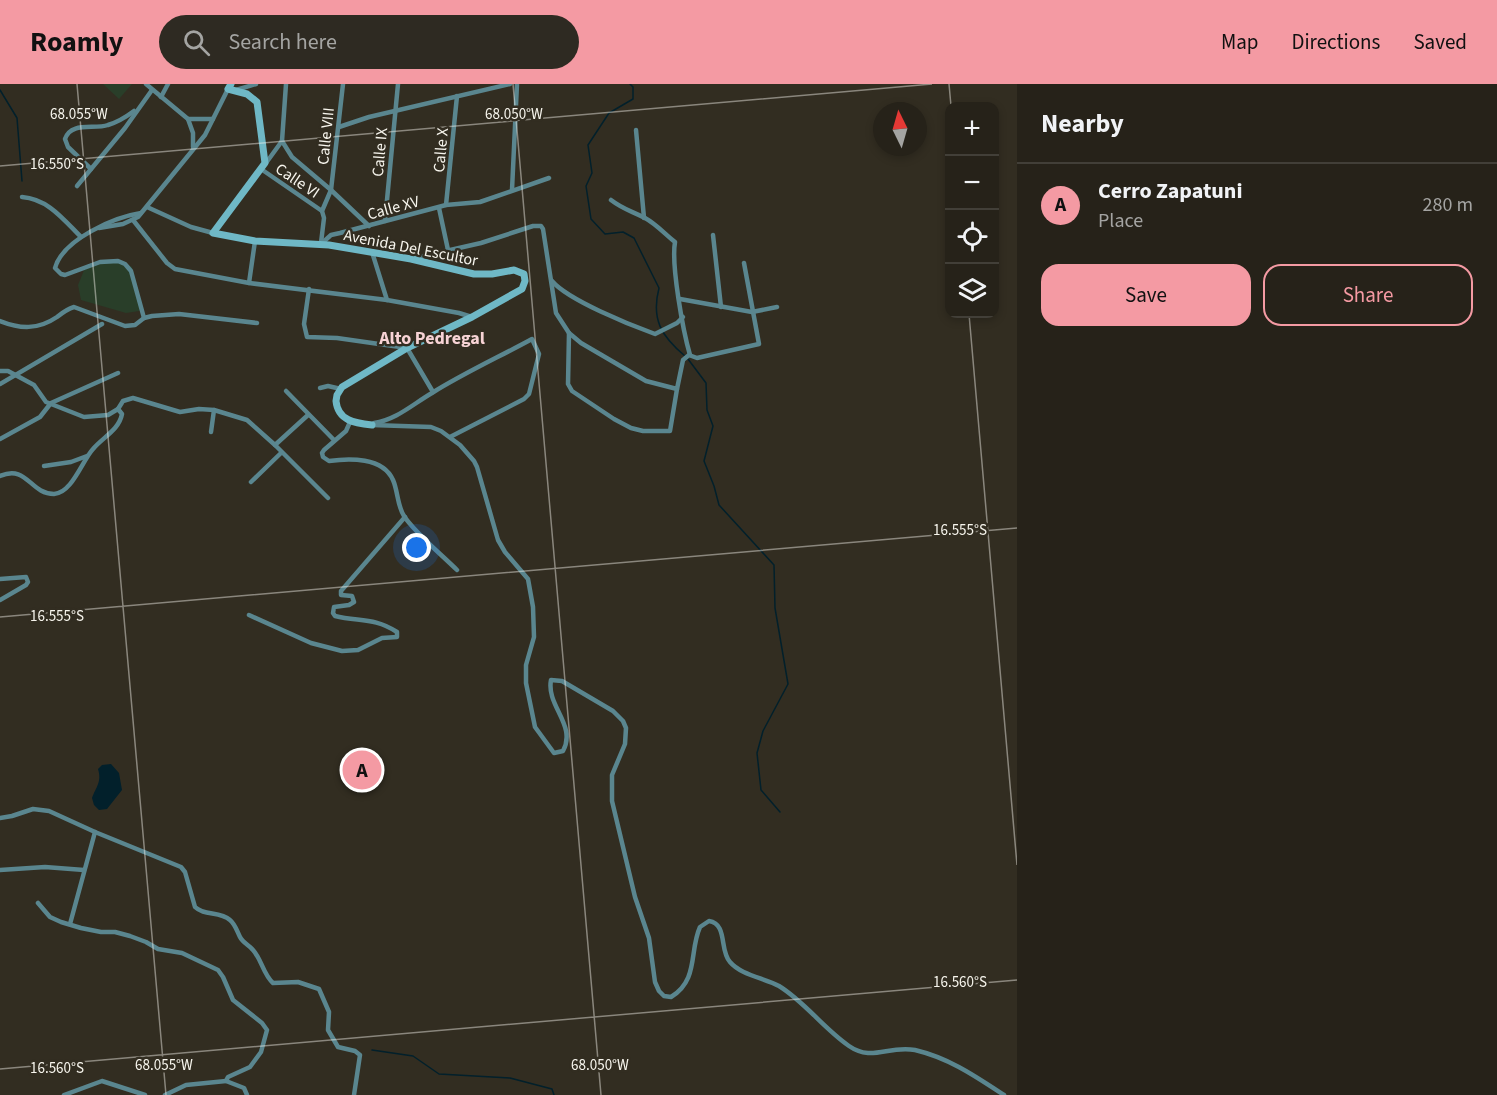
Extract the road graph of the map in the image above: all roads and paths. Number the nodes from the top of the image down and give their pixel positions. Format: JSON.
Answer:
{"nodes":[{"id":1,"x":146,"y":84,"type":"edge"},
{"id":2,"x":168,"y":84,"type":"edge"},
{"id":3,"x":256,"y":84,"type":"edge"},
{"id":4,"x":286,"y":84,"type":"edge"},
{"id":5,"x":343,"y":84,"type":"edge"},
{"id":6,"x":398,"y":84,"type":"edge"},
{"id":7,"x":472,"y":84,"type":"edge"},
{"id":8,"x":510,"y":84,"type":"edge"},
{"id":9,"x":517,"y":84,"type":"edge"},
{"id":10,"x":232,"y":88,"type":"edge"},
{"id":11,"x":152,"y":90,"type":"junction"},
{"id":12,"x":472,"y":92,"type":"junction"},
{"id":13,"x":457,"y":96,"type":"junction"},
{"id":14,"x":161,"y":97,"type":"junction"},
{"id":15,"x":136,"y":110,"type":"junction"},
{"id":16,"x":395,"y":111,"type":"junction"},
{"id":17,"x":188,"y":119,"type":"junction"},
{"id":18,"x":213,"y":119,"type":"junction"},
{"id":19,"x":339,"y":127,"type":"junction"},
{"id":20,"x":636,"y":130,"type":"dead end"},
{"id":21,"x":282,"y":141,"type":"junction"},
{"id":22,"x":193,"y":149,"type":"junction"},
{"id":23,"x":263,"y":166,"type":"junction"},
{"id":24,"x":91,"y":169,"type":"junction"},
{"id":25,"x":549,"y":178,"type":"dead end"},
{"id":26,"x":77,"y":186,"type":"dead end"},
{"id":27,"x":331,"y":190,"type":"junction"},
{"id":28,"x":512,"y":190,"type":"junction"},
{"id":29,"x":22,"y":197,"type":"dead end"},
{"id":30,"x":612,"y":200,"type":"dead end"},
{"id":31,"x":447,"y":205,"type":"junction"},
{"id":32,"x":147,"y":207,"type":"junction"},
{"id":33,"x":439,"y":208,"type":"junction"},
{"id":34,"x":322,"y":211,"type":"junction"},
{"id":35,"x":141,"y":213,"type":"junction"},
{"id":36,"x":644,"y":218,"type":"junction"},
{"id":37,"x":133,"y":220,"type":"junction"},
{"id":38,"x":385,"y":221,"type":"junction"},
{"id":39,"x":369,"y":226,"type":"junction"},
{"id":40,"x":99,"y":228,"type":"junction"},
{"id":41,"x":213,"y":233,"type":"junction"},
{"id":42,"x":713,"y":235,"type":"dead end"},
{"id":43,"x":81,"y":237,"type":"junction"},
{"id":44,"x":255,"y":241,"type":"junction"},
{"id":45,"x":321,"y":244,"type":"junction"},
{"id":46,"x":448,"y":250,"type":"junction"},
{"id":47,"x":372,"y":252,"type":"junction"},
{"id":48,"x":411,"y":259,"type":"junction"},
{"id":49,"x":744,"y":263,"type":"dead end"},
{"id":50,"x":552,"y":281,"type":"junction"},
{"id":51,"x":249,"y":283,"type":"junction"},
{"id":52,"x":309,"y":289,"type":"junction"},
{"id":53,"x":680,"y":299,"type":"junction"},
{"id":54,"x":387,"y":300,"type":"junction"},
{"id":55,"x":721,"y":307,"type":"junction"},
{"id":56,"x":777,"y":307,"type":"dead end"},
{"id":57,"x":752,"y":312,"type":"junction"},
{"id":58,"x":472,"y":317,"type":"junction"},
{"id":59,"x":683,"y":317,"type":"junction"},
{"id":60,"x":144,"y":318,"type":"junction"},
{"id":61,"x":0,"y":321,"type":"edge"},
{"id":62,"x":257,"y":323,"type":"dead end"},
{"id":63,"x":102,"y":324,"type":"dead end"},
{"id":64,"x":569,"y":333,"type":"junction"},
{"id":65,"x":407,"y":348,"type":"junction"},
{"id":66,"x":690,"y":355,"type":"junction"},
{"id":67,"x":0,"y":371,"type":"edge"},
{"id":68,"x":118,"y":373,"type":"dead end"},
{"id":69,"x":14,"y":375,"type":"junction"},
{"id":70,"x":0,"y":384,"type":"edge"},
{"id":71,"x":320,"y":388,"type":"dead end"},
{"id":72,"x":340,"y":389,"type":"junction"},
{"id":73,"x":677,"y":389,"type":"junction"},
{"id":74,"x":286,"y":391,"type":"dead end"},
{"id":75,"x":433,"y":392,"type":"junction"},
{"id":76,"x":51,"y":403,"type":"junction"},
{"id":77,"x":118,"y":409,"type":"junction"},
{"id":78,"x":214,"y":410,"type":"junction"},
{"id":79,"x":308,"y":415,"type":"junction"},
{"id":80,"x":350,"y":422,"type":"junction"},
{"id":81,"x":369,"y":425,"type":"junction"},
{"id":82,"x":211,"y":432,"type":"dead end"},
{"id":83,"x":450,"y":437,"type":"junction"},
{"id":84,"x":0,"y":439,"type":"edge"},
{"id":85,"x":334,"y":440,"type":"junction"},
{"id":86,"x":275,"y":445,"type":"junction"},
{"id":87,"x":282,"y":453,"type":"junction"},
{"id":88,"x":89,"y":455,"type":"junction"},
{"id":89,"x":44,"y":466,"type":"dead end"},
{"id":90,"x":0,"y":476,"type":"edge"},
{"id":91,"x":251,"y":482,"type":"dead end"},
{"id":92,"x":328,"y":498,"type":"dead end"},
{"id":93,"x":405,"y":517,"type":"junction"},
{"id":94,"x":456,"y":570,"type":"dead end"},
{"id":95,"x":0,"y":579,"type":"edge"},
{"id":96,"x":0,"y":600,"type":"edge"},
{"id":97,"x":249,"y":615,"type":"dead end"},
{"id":98,"x":0,"y":818,"type":"edge"},
{"id":99,"x":95,"y":832,"type":"junction"},
{"id":100,"x":0,"y":870,"type":"edge"},
{"id":101,"x":84,"y":870,"type":"junction"},
{"id":102,"x":38,"y":903,"type":"dead end"},
{"id":103,"x":70,"y":924,"type":"junction"},
{"id":104,"x":226,"y":1081,"type":"junction"},
{"id":105,"x":64,"y":1095,"type":"edge"},
{"id":106,"x":145,"y":1095,"type":"edge"},
{"id":107,"x":165,"y":1095,"type":"edge"},
{"id":108,"x":247,"y":1095,"type":"edge"},
{"id":109,"x":354,"y":1095,"type":"edge"},
{"id":110,"x":1004,"y":1095,"type":"edge"}],
"edges":[{"from":1,"to":11,"type":"street"},
{"from":2,"to":14,"type":"street"},
{"from":3,"to":10,"type":"street"},
{"from":4,"to":21,"type":"street"},
{"from":5,"to":19,"type":"street","name":"Calle VIII"},
{"from":6,"to":16,"type":"street","name":"Calle IX"},
{"from":7,"to":12,"type":"street"},
{"from":8,"to":12,"type":"street"},
{"from":9,"to":28,"type":"street"},
{"from":10,"to":18,"type":"street"},
{"from":10,"to":23,"type":"street"},
{"from":11,"to":14,"type":"street"},
{"from":11,"to":15,"type":"street"},
{"from":12,"to":13,"type":"street"},
{"from":13,"to":16,"type":"street"},
{"from":13,"to":31,"type":"street","name":"Calle X"},
{"from":14,"to":17,"type":"street"},
{"from":15,"to":24,"type":"street"},
{"from":15,"to":24,"type":"street"},
{"from":16,"to":19,"type":"street"},
{"from":16,"to":38,"type":"street","name":"Calle IX"},
{"from":17,"to":18,"type":"street"},
{"from":17,"to":22,"type":"street"},
{"from":18,"to":22,"type":"street"},
{"from":19,"to":27,"type":"street","name":"Calle VIII"},
{"from":20,"to":36,"type":"street"},
{"from":21,"to":23,"type":"street"},
{"from":21,"to":27,"type":"street"},
{"from":22,"to":32,"type":"street"},
{"from":23,"to":34,"type":"street","name":"Calle VI"},
{"from":23,"to":41,"type":"street"},
{"from":24,"to":26,"type":"street"},
{"from":25,"to":28,"type":"street"},
{"from":27,"to":34,"type":"street","name":"Calle VIII"},
{"from":27,"to":39,"type":"street"},
{"from":28,"to":31,"type":"street"},
{"from":29,"to":43,"type":"street"},
{"from":30,"to":36,"type":"street"},
{"from":31,"to":33,"type":"street","name":"Calle XV"},
{"from":32,"to":35,"type":"street"},
{"from":32,"to":41,"type":"street","name":"Avenida Del Escultor"},
{"from":33,"to":38,"type":"street","name":"Calle XV"},
{"from":33,"to":46,"type":"street"},
{"from":34,"to":45,"type":"street"},
{"from":35,"to":37,"type":"street"},
{"from":35,"to":40,"type":"street"},
{"from":36,"to":53,"type":"street"},
{"from":37,"to":40,"type":"street"},
{"from":37,"to":51,"type":"street"},
{"from":38,"to":39,"type":"street","name":"Calle XV"},
{"from":39,"to":45,"type":"street","name":"Calle XV"},
{"from":40,"to":43,"type":"street"},
{"from":41,"to":44,"type":"street","name":"Avenida Del Escultor"},
{"from":42,"to":55,"type":"street"},
{"from":43,"to":60,"type":"street"},
{"from":44,"to":45,"type":"street","name":"Avenida Del Escultor"},
{"from":44,"to":51,"type":"street"},
{"from":45,"to":47,"type":"street","name":"Avenida Del Escultor"},
{"from":46,"to":48,"type":"street"},
{"from":46,"to":50,"type":"street"},
{"from":47,"to":48,"type":"street","name":"Avenida Del Escultor"},
{"from":47,"to":54,"type":"street"},
{"from":48,"to":58,"type":"street","name":"Avenida Del Escultor"},
{"from":49,"to":57,"type":"street"},
{"from":50,"to":59,"type":"street"},
{"from":50,"to":64,"type":"street"},
{"from":51,"to":52,"type":"street"},
{"from":52,"to":54,"type":"street"},
{"from":52,"to":65,"type":"street"},
{"from":53,"to":55,"type":"street"},
{"from":53,"to":59,"type":"street"},
{"from":54,"to":58,"type":"street"},
{"from":55,"to":57,"type":"street"},
{"from":56,"to":57,"type":"street"},
{"from":57,"to":66,"type":"street"},
{"from":58,"to":65,"type":"street","name":"Avenida Del Escultor"},
{"from":59,"to":66,"type":"street"},
{"from":60,"to":61,"type":"street"},
{"from":60,"to":62,"type":"street"},
{"from":63,"to":69,"type":"street"},
{"from":64,"to":73,"type":"street"},
{"from":64,"to":73,"type":"street"},
{"from":65,"to":72,"type":"street","name":"Avenida Del Escultor"},
{"from":65,"to":75,"type":"street"},
{"from":66,"to":73,"type":"street"},
{"from":67,"to":69,"type":"street"},
{"from":68,"to":76,"type":"street"},
{"from":69,"to":70,"type":"street"},
{"from":69,"to":76,"type":"street"},
{"from":71,"to":72,"type":"street"},
{"from":72,"to":80,"type":"street"},
{"from":74,"to":79,"type":"street"},
{"from":75,"to":81,"type":"street"},
{"from":75,"to":83,"type":"street"},
{"from":76,"to":77,"type":"street"},
{"from":76,"to":84,"type":"street"},
{"from":77,"to":78,"type":"street"},
{"from":77,"to":88,"type":"street"},
{"from":78,"to":82,"type":"street"},
{"from":78,"to":86,"type":"street"},
{"from":79,"to":85,"type":"street"},
{"from":79,"to":86,"type":"street"},
{"from":80,"to":81,"type":"street"},
{"from":80,"to":85,"type":"street"},
{"from":81,"to":83,"type":"street"},
{"from":83,"to":110,"type":"street"},
{"from":85,"to":93,"type":"street"},
{"from":86,"to":87,"type":"street"},
{"from":87,"to":91,"type":"street"},
{"from":87,"to":92,"type":"street"},
{"from":88,"to":89,"type":"street"},
{"from":88,"to":90,"type":"street"},
{"from":93,"to":94,"type":"street"},
{"from":93,"to":97,"type":"street"},
{"from":95,"to":96,"type":"street"},
{"from":98,"to":99,"type":"street"},
{"from":99,"to":101,"type":"street"},
{"from":99,"to":109,"type":"street"},
{"from":100,"to":101,"type":"street"},
{"from":101,"to":103,"type":"street"},
{"from":102,"to":103,"type":"street"},
{"from":103,"to":104,"type":"street"},
{"from":104,"to":107,"type":"street"},
{"from":104,"to":108,"type":"street"},
{"from":105,"to":106,"type":"street"}]}
